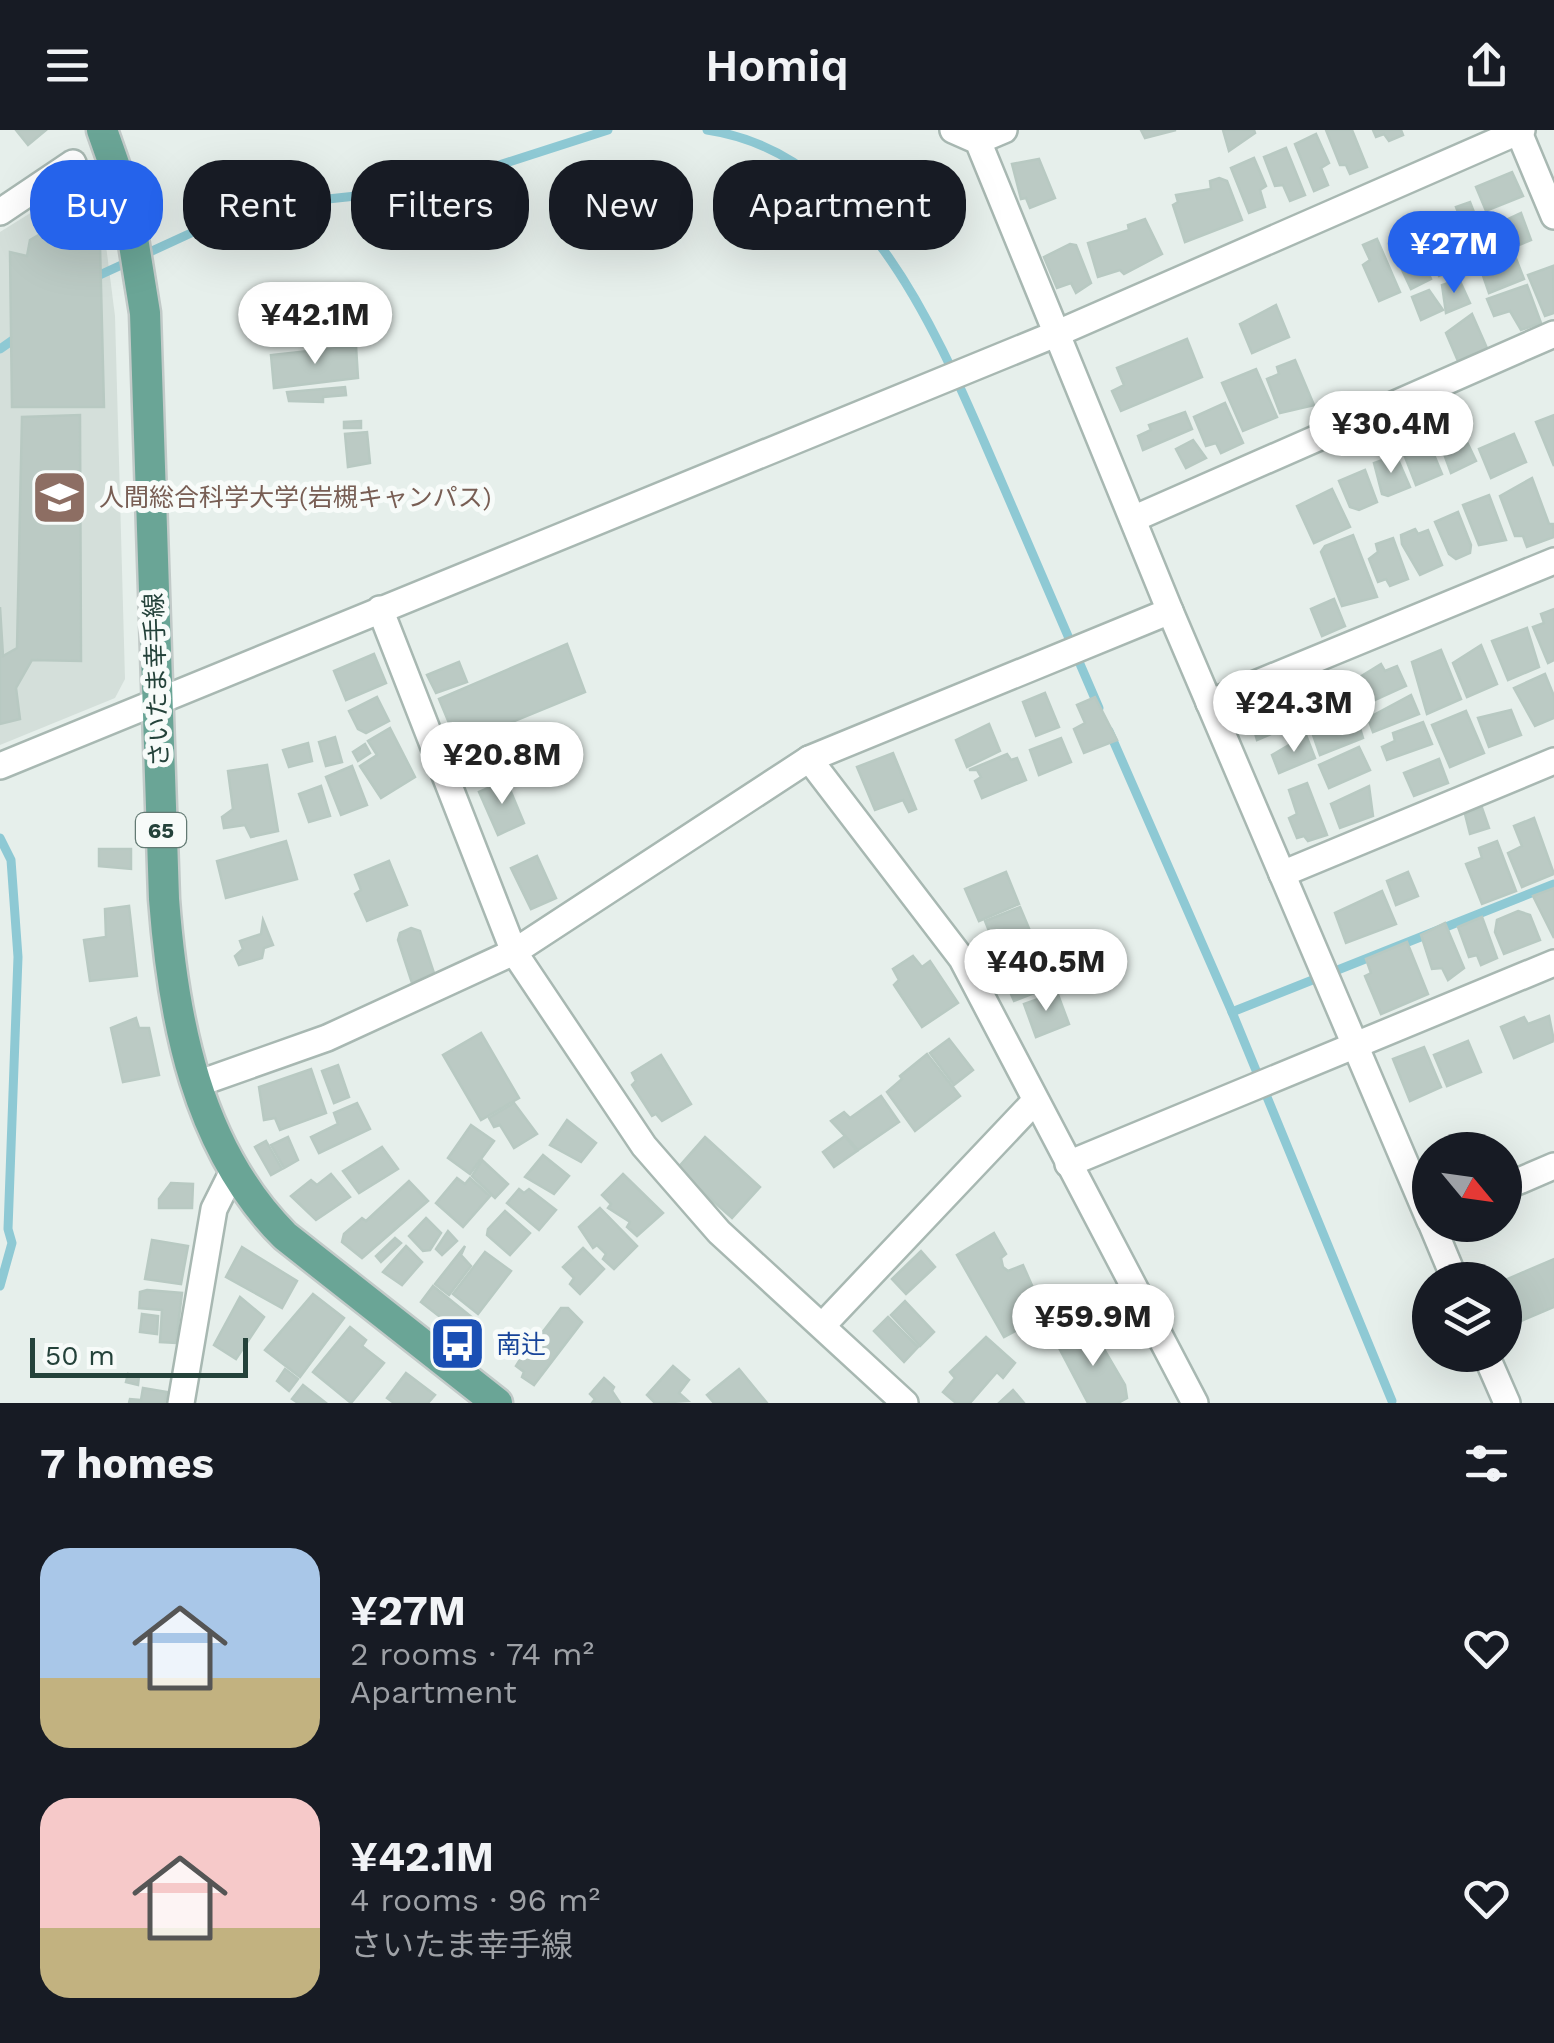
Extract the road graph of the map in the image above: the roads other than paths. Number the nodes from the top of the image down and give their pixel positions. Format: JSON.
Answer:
{"nodes":[{"id":1,"x":102,"y":130,"type":"edge"},
{"id":2,"x":953,"y":130,"type":"edge"},
{"id":3,"x":1004,"y":130,"type":"edge"},
{"id":4,"x":1520,"y":130,"type":"edge"},
{"id":5,"x":978,"y":141,"type":"junction"},
{"id":6,"x":30,"y":192,"type":"edge"},
{"id":7,"x":0,"y":212,"type":"edge"},
{"id":8,"x":1554,"y":216,"type":"edge"},
{"id":9,"x":1058,"y":333,"type":"junction"},
{"id":10,"x":1554,"y":334,"type":"edge"},
{"id":11,"x":1133,"y":519,"type":"junction"},
{"id":12,"x":1554,"y":561,"type":"edge"},
{"id":13,"x":380,"y":610,"type":"junction"},
{"id":14,"x":1170,"y":611,"type":"junction"},
{"id":15,"x":1209,"y":703,"type":"junction"},
{"id":16,"x":157,"y":704,"type":"junction"},
{"id":17,"x":809,"y":759,"type":"junction"},
{"id":18,"x":1554,"y":760,"type":"edge"},
{"id":19,"x":0,"y":766,"type":"edge"},
{"id":20,"x":1282,"y":874,"type":"junction"},
{"id":21,"x":514,"y":952,"type":"junction"},
{"id":22,"x":1554,"y":963,"type":"edge"},
{"id":23,"x":1356,"y":1047,"type":"junction"},
{"id":24,"x":196,"y":1084,"type":"junction"},
{"id":25,"x":1035,"y":1101,"type":"junction"},
{"id":26,"x":1068,"y":1164,"type":"junction"},
{"id":27,"x":1554,"y":1166,"type":"edge"},
{"id":28,"x":232,"y":1173,"type":"junction"},
{"id":29,"x":1412,"y":1179,"type":"edge"},
{"id":30,"x":1522,"y":1180,"type":"edge"},
{"id":31,"x":824,"y":1324,"type":"junction"},
{"id":32,"x":1493,"y":1372,"type":"edge"},
{"id":33,"x":466,"y":1393,"type":"edge"},
{"id":34,"x":182,"y":1403,"type":"edge"},
{"id":35,"x":496,"y":1403,"type":"edge"},
{"id":36,"x":905,"y":1403,"type":"edge"},
{"id":37,"x":1194,"y":1403,"type":"edge"},
{"id":38,"x":1506,"y":1403,"type":"edge"}],
"edges":[{"from":1,"to":16,"type":"main road","name":"さいたま幸手線","number":"65"},
{"from":2,"to":5,"type":"street"},
{"from":3,"to":5,"type":"street"},
{"from":4,"to":8,"type":"street"},
{"from":4,"to":9,"type":"street"},
{"from":5,"to":9,"type":"street"},
{"from":6,"to":7,"type":"street"},
{"from":9,"to":11,"type":"street"},
{"from":9,"to":13,"type":"street"},
{"from":10,"to":11,"type":"street"},
{"from":11,"to":14,"type":"street"},
{"from":12,"to":15,"type":"street"},
{"from":13,"to":16,"type":"street"},
{"from":13,"to":21,"type":"street"},
{"from":14,"to":15,"type":"street"},
{"from":14,"to":17,"type":"street"},
{"from":15,"to":20,"type":"street"},
{"from":16,"to":19,"type":"street"},
{"from":16,"to":24,"type":"main road","name":"さいたま幸手線","number":"65"},
{"from":17,"to":21,"type":"street"},
{"from":17,"to":25,"type":"street"},
{"from":18,"to":20,"type":"street"},
{"from":20,"to":23,"type":"street"},
{"from":21,"to":24,"type":"street"},
{"from":21,"to":31,"type":"street"},
{"from":22,"to":23,"type":"street"},
{"from":23,"to":26,"type":"street"},
{"from":23,"to":29,"type":"street"},
{"from":24,"to":28,"type":"main road","name":"さいたま幸手線","number":"65"},
{"from":25,"to":26,"type":"street"},
{"from":25,"to":31,"type":"street"},
{"from":26,"to":37,"type":"street"},
{"from":27,"to":30,"type":"street"},
{"from":28,"to":33,"type":"main road","name":"さいたま幸手線","number":"65"},
{"from":28,"to":34,"type":"street"},
{"from":31,"to":36,"type":"street"},
{"from":32,"to":38,"type":"street"},
{"from":33,"to":35,"type":"main road","name":"さいたま幸手線","number":"65"}]}
